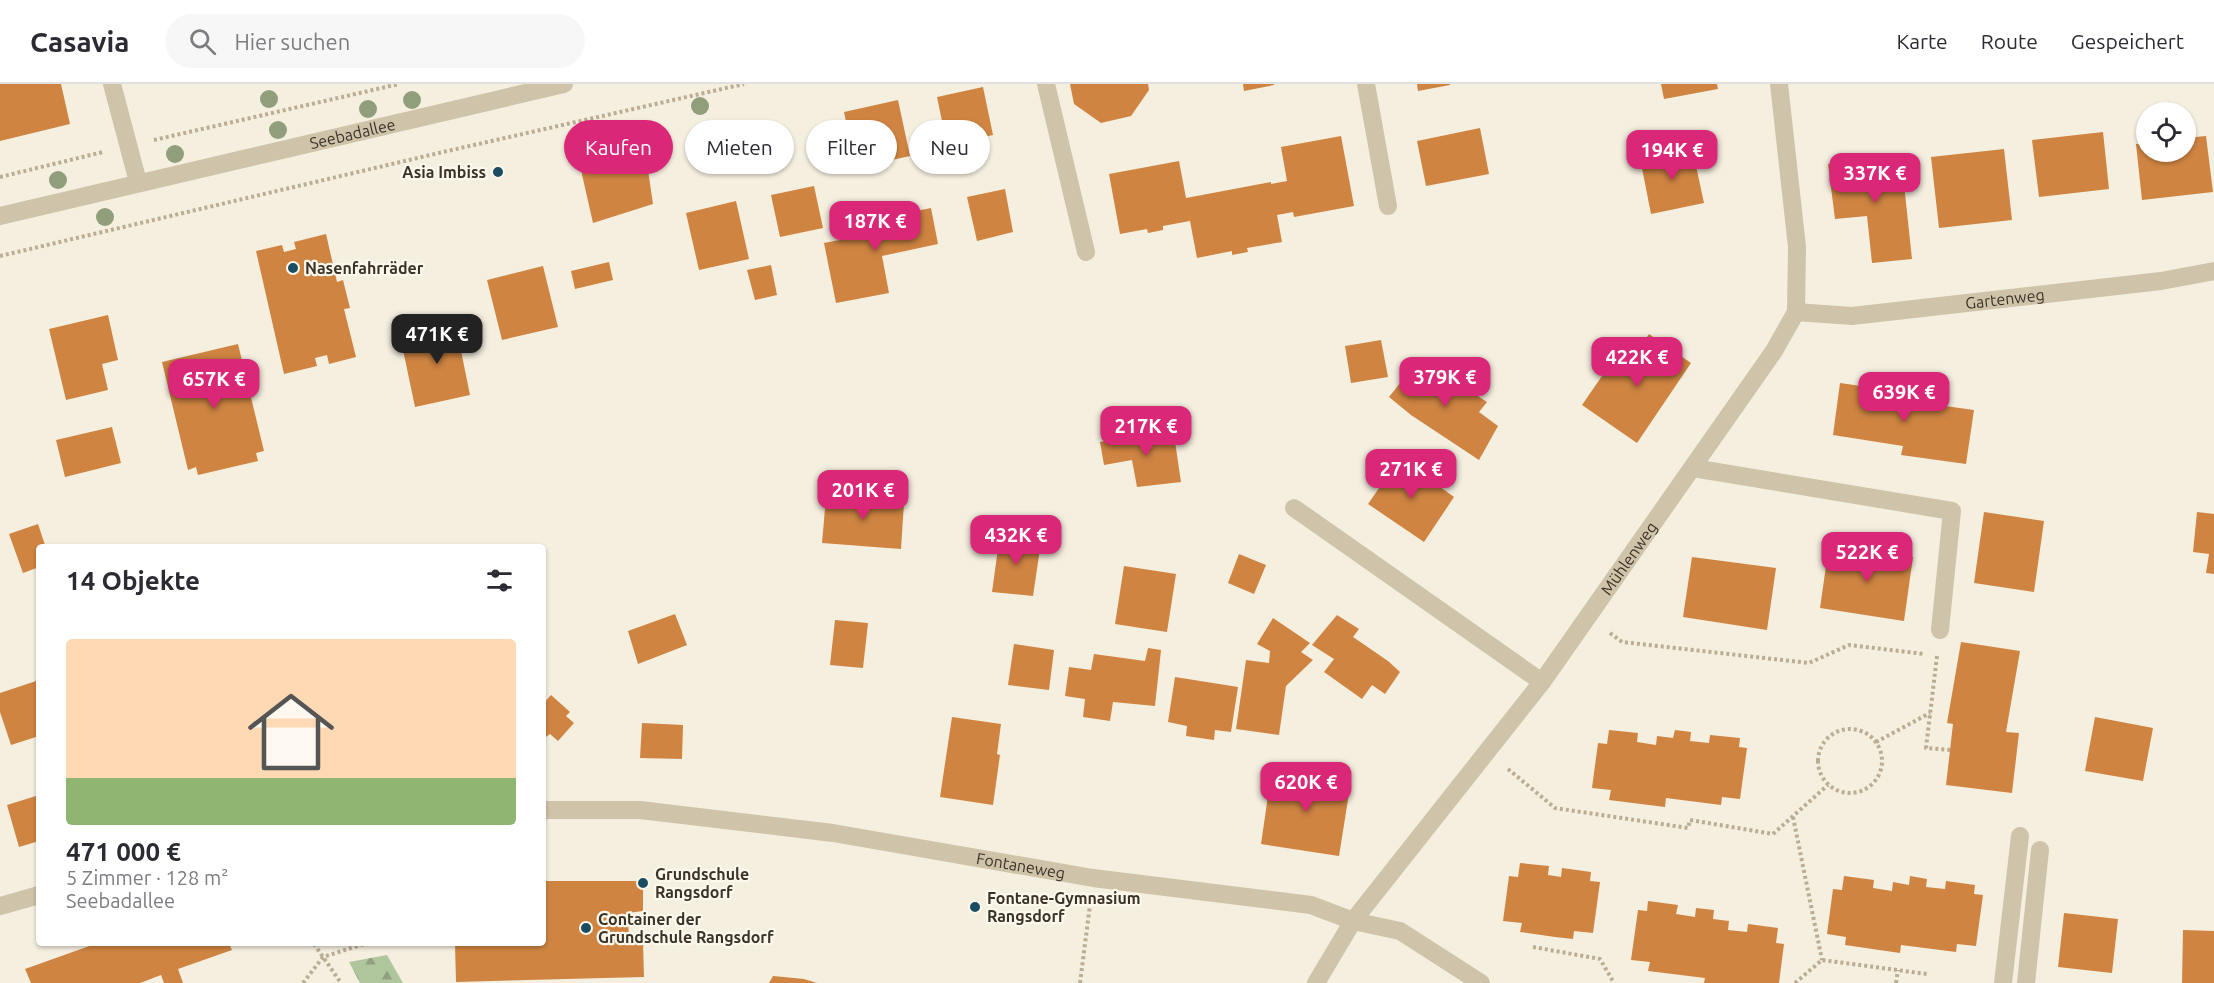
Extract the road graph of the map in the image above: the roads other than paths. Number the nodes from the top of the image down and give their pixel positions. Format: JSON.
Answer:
{"nodes":[{"id":1,"x":112,"y":84,"type":"edge"},
{"id":2,"x":564,"y":84,"type":"edge"},
{"id":3,"x":1046,"y":84,"type":"edge"},
{"id":4,"x":1366,"y":84,"type":"edge"},
{"id":5,"x":1779,"y":84,"type":"edge"},
{"id":6,"x":138,"y":182,"type":"junction"},
{"id":7,"x":1388,"y":206,"type":"dead end"},
{"id":8,"x":0,"y":216,"type":"edge"},
{"id":9,"x":1086,"y":252,"type":"dead end"},
{"id":10,"x":2214,"y":271,"type":"edge"},
{"id":11,"x":1796,"y":312,"type":"junction"},
{"id":12,"x":1693,"y":468,"type":"junction"},
{"id":13,"x":1294,"y":508,"type":"dead end"},
{"id":14,"x":1940,"y":630,"type":"dead end"},
{"id":15,"x":1542,"y":682,"type":"junction"},
{"id":16,"x":546,"y":810,"type":"edge"},
{"id":17,"x":2019,"y":836,"type":"dead end"},
{"id":18,"x":2040,"y":850,"type":"dead end"},
{"id":19,"x":36,"y":896,"type":"edge"},
{"id":20,"x":0,"y":906,"type":"edge"},
{"id":21,"x":1353,"y":921,"type":"junction"},
{"id":22,"x":1316,"y":983,"type":"edge"},
{"id":23,"x":1481,"y":983,"type":"edge"},
{"id":24,"x":2003,"y":983,"type":"edge"},
{"id":25,"x":2026,"y":983,"type":"edge"}],
"edges":[{"from":1,"to":6,"type":"street"},
{"from":2,"to":6,"type":"street","name":"Seebadallee"},
{"from":3,"to":9,"type":"street"},
{"from":4,"to":7,"type":"street"},
{"from":5,"to":11,"type":"street","name":"Mühlenweg"},
{"from":6,"to":8,"type":"street","name":"Seebadallee"},
{"from":10,"to":11,"type":"street","name":"Gartenweg"},
{"from":11,"to":12,"type":"street","name":"Mühlenweg"},
{"from":12,"to":14,"type":"street"},
{"from":12,"to":15,"type":"street","name":"Mühlenweg"},
{"from":13,"to":15,"type":"street"},
{"from":15,"to":21,"type":"street","name":"Mühlenweg"},
{"from":16,"to":21,"type":"street","name":"Fontaneweg"},
{"from":17,"to":24,"type":"street"},
{"from":18,"to":25,"type":"street"},
{"from":19,"to":20,"type":"street"},
{"from":21,"to":22,"type":"street","name":"Mühlenweg"},
{"from":21,"to":23,"type":"street","name":"Fontaneweg"}]}
